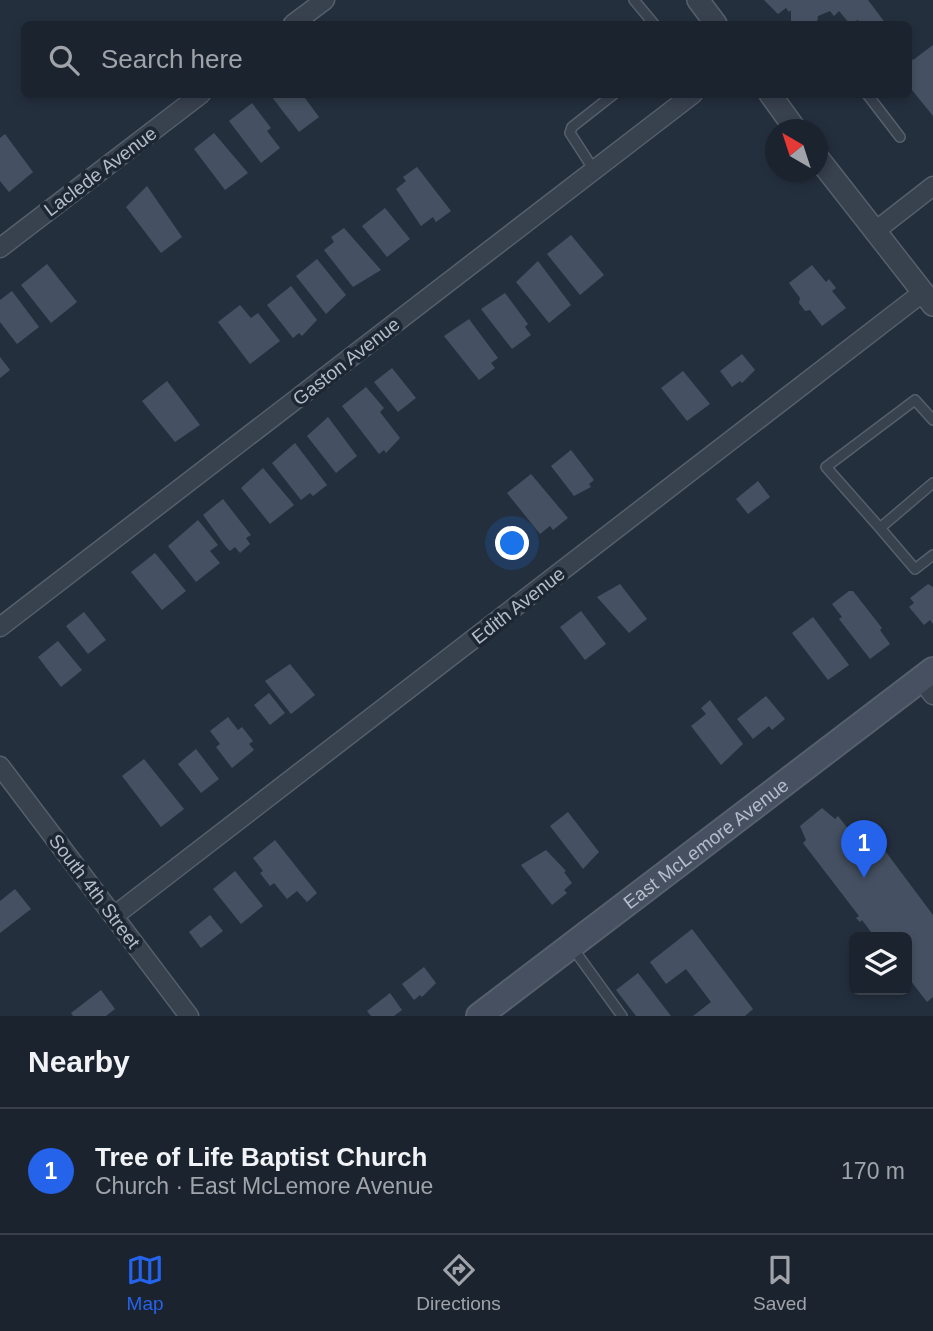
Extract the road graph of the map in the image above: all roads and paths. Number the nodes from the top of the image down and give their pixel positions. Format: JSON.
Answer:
{"nodes":[{"id":1,"x":325,"y":0,"type":"edge"},
{"id":2,"x":634,"y":0,"type":"edge"},
{"id":3,"x":698,"y":0,"type":"edge"},
{"id":4,"x":297,"y":21,"type":"edge"},
{"id":5,"x":652,"y":21,"type":"edge"},
{"id":6,"x":714,"y":21,"type":"edge"},
{"id":7,"x":196,"y":98,"type":"edge"},
{"id":8,"x":609,"y":98,"type":"edge"},
{"id":9,"x":688,"y":98,"type":"edge"},
{"id":10,"x":773,"y":98,"type":"edge"},
{"id":11,"x":870,"y":98,"type":"edge"},
{"id":12,"x":788,"y":119,"type":"edge"},
{"id":13,"x":900,"y":138,"type":"dead end"},
{"id":14,"x":594,"y":170,"type":"junction"},
{"id":15,"x":828,"y":172,"type":"edge"},
{"id":16,"x":933,"y":186,"type":"edge"},
{"id":17,"x":874,"y":232,"type":"junction"},
{"id":18,"x":0,"y":247,"type":"edge"},
{"id":19,"x":927,"y":299,"type":"edge"},
{"id":20,"x":933,"y":420,"type":"edge"},
{"id":21,"x":933,"y":483,"type":"edge"},
{"id":22,"x":880,"y":528,"type":"junction"},
{"id":23,"x":933,"y":555,"type":"edge"},
{"id":24,"x":0,"y":627,"type":"edge"},
{"id":25,"x":929,"y":681,"type":"edge"},
{"id":26,"x":0,"y":766,"type":"edge"},
{"id":27,"x":114,"y":916,"type":"junction"},
{"id":28,"x":571,"y":946,"type":"junction"},
{"id":29,"x":492,"y":1009,"type":"edge"},
{"id":30,"x":190,"y":1016,"type":"edge"},
{"id":31,"x":622,"y":1016,"type":"edge"}],
"edges":[{"from":1,"to":4,"type":"street"},
{"from":2,"to":5,"type":"lane"},
{"from":3,"to":6,"type":"street"},
{"from":7,"to":18,"type":"street","name":"Laclede Avenue"},
{"from":8,"to":14,"type":"lane"},
{"from":9,"to":14,"type":"street","name":"Gaston Avenue"},
{"from":10,"to":12,"type":"street"},
{"from":11,"to":13,"type":"lane"},
{"from":14,"to":24,"type":"street","name":"Gaston Avenue"},
{"from":15,"to":17,"type":"street"},
{"from":16,"to":17,"type":"street"},
{"from":17,"to":19,"type":"street"},
{"from":19,"to":27,"type":"street","name":"Edith Avenue"},
{"from":20,"to":22,"type":"lane"},
{"from":21,"to":22,"type":"lane"},
{"from":22,"to":23,"type":"lane"},
{"from":25,"to":28,"type":"main road","name":"East McLemore Avenue"},
{"from":26,"to":27,"type":"street","name":"South 4th Street"},
{"from":27,"to":30,"type":"street","name":"South 4th Street"},
{"from":28,"to":29,"type":"main road","name":"East McLemore Avenue"},
{"from":28,"to":31,"type":"lane"}]}
